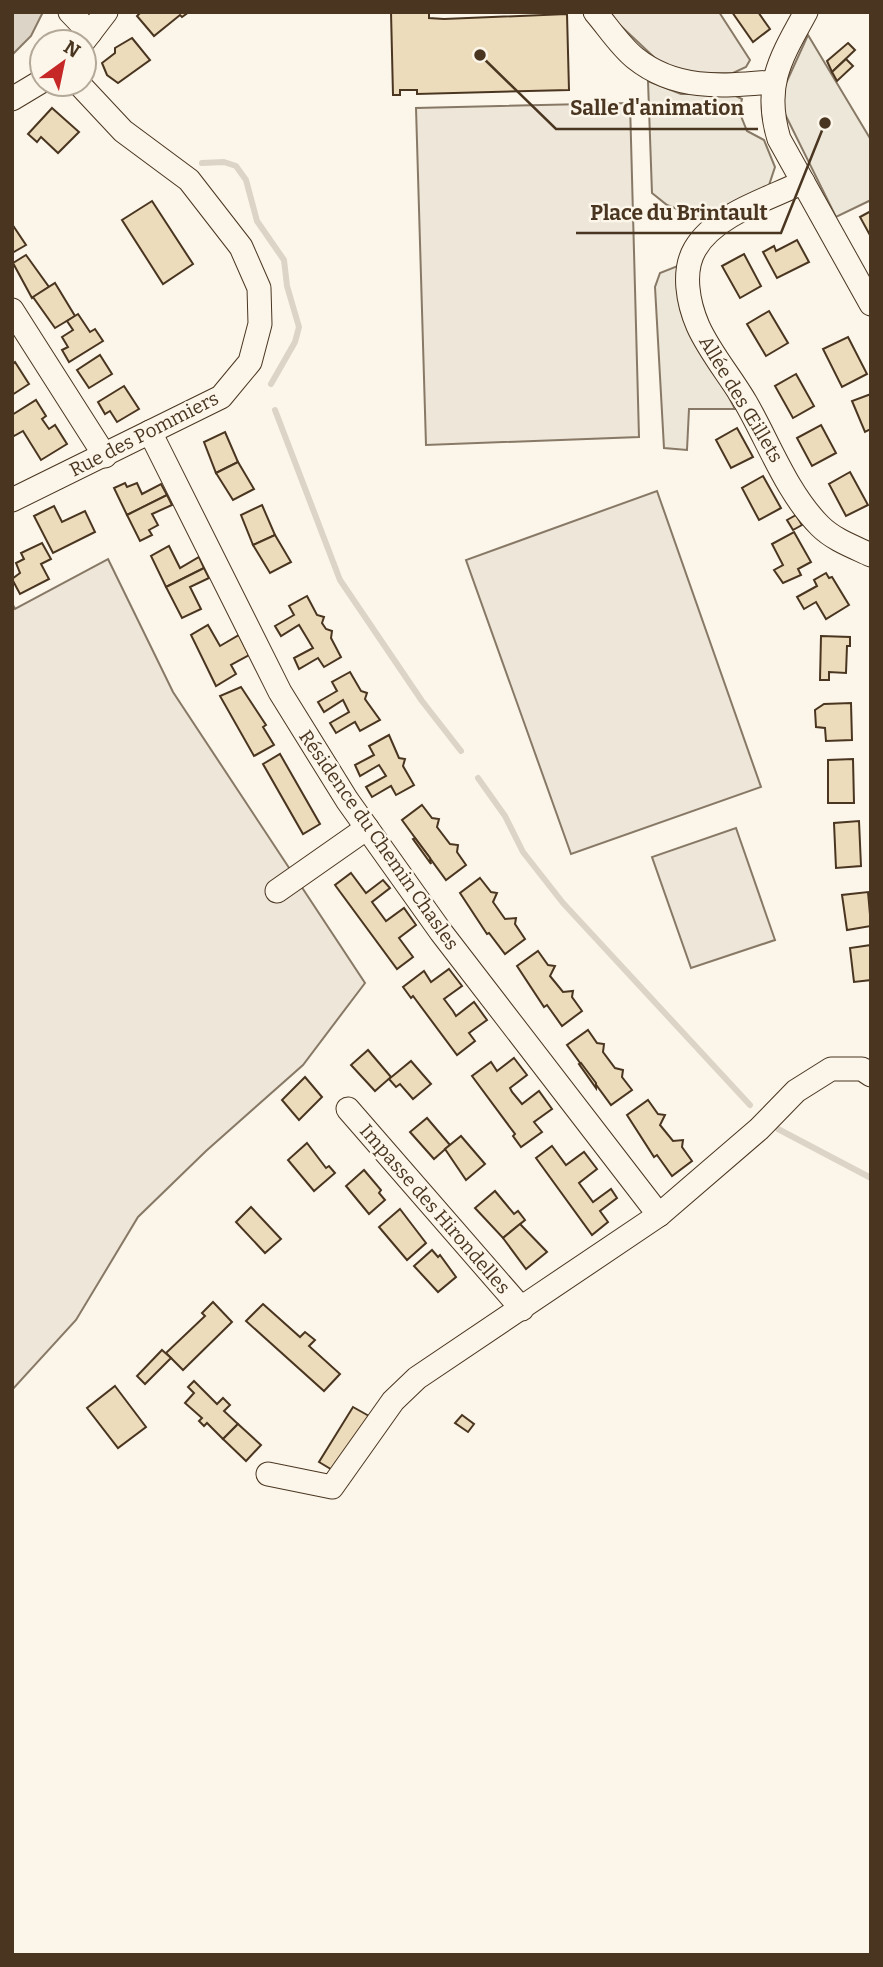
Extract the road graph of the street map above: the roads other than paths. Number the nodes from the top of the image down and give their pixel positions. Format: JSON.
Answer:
{"nodes":[{"id":1,"x":71,"y":12,"type":"edge"},
{"id":2,"x":106,"y":12,"type":"edge"},
{"id":3,"x":595,"y":12,"type":"edge"},
{"id":4,"x":806,"y":12,"type":"edge"},
{"id":5,"x":81,"y":28,"type":"edge"},
{"id":6,"x":93,"y":28,"type":"edge"},
{"id":7,"x":772,"y":82,"type":"junction"},
{"id":8,"x":28,"y":89,"type":"edge"},
{"id":9,"x":92,"y":98,"type":"edge"},
{"id":10,"x":12,"y":99,"type":"edge"},
{"id":11,"x":803,"y":182,"type":"junction"},
{"id":12,"x":871,"y":304,"type":"edge"},
{"id":13,"x":12,"y":310,"type":"edge"},
{"id":14,"x":150,"y":432,"type":"junction"},
{"id":15,"x":104,"y":456,"type":"junction"},
{"id":16,"x":12,"y":500,"type":"edge"},
{"id":17,"x":871,"y":555,"type":"edge"},
{"id":18,"x":367,"y":828,"type":"junction"},
{"id":19,"x":277,"y":891,"type":"dead end"},
{"id":20,"x":871,"y":1075,"type":"edge"},
{"id":21,"x":348,"y":1110,"type":"dead end"},
{"id":22,"x":659,"y":1215,"type":"junction"},
{"id":23,"x":522,"y":1309,"type":"junction"},
{"id":24,"x":268,"y":1474,"type":"dead end"}],
"edges":[{"from":1,"to":5,"type":"street"},
{"from":2,"to":6,"type":"street"},
{"from":3,"to":7,"type":"street"},
{"from":4,"to":7,"type":"street"},
{"from":7,"to":11,"type":"street"},
{"from":8,"to":10,"type":"street"},
{"from":9,"to":14,"type":"street","name":"Rue des Pommiers"},
{"from":11,"to":12,"type":"street"},
{"from":11,"to":17,"type":"street","name":"Allée des Œillets"},
{"from":13,"to":15,"type":"street"},
{"from":14,"to":15,"type":"street","name":"Rue des Pommiers"},
{"from":14,"to":18,"type":"street","name":"Résidence du Chemin Chasles"},
{"from":15,"to":16,"type":"street","name":"Rue des Pommiers"},
{"from":18,"to":19,"type":"street"},
{"from":18,"to":22,"type":"street","name":"Résidence du Chemin Chasles"},
{"from":20,"to":22,"type":"street"},
{"from":21,"to":23,"type":"street","name":"Impasse des Hirondelles"},
{"from":22,"to":23,"type":"street"},
{"from":23,"to":24,"type":"street"}]}
